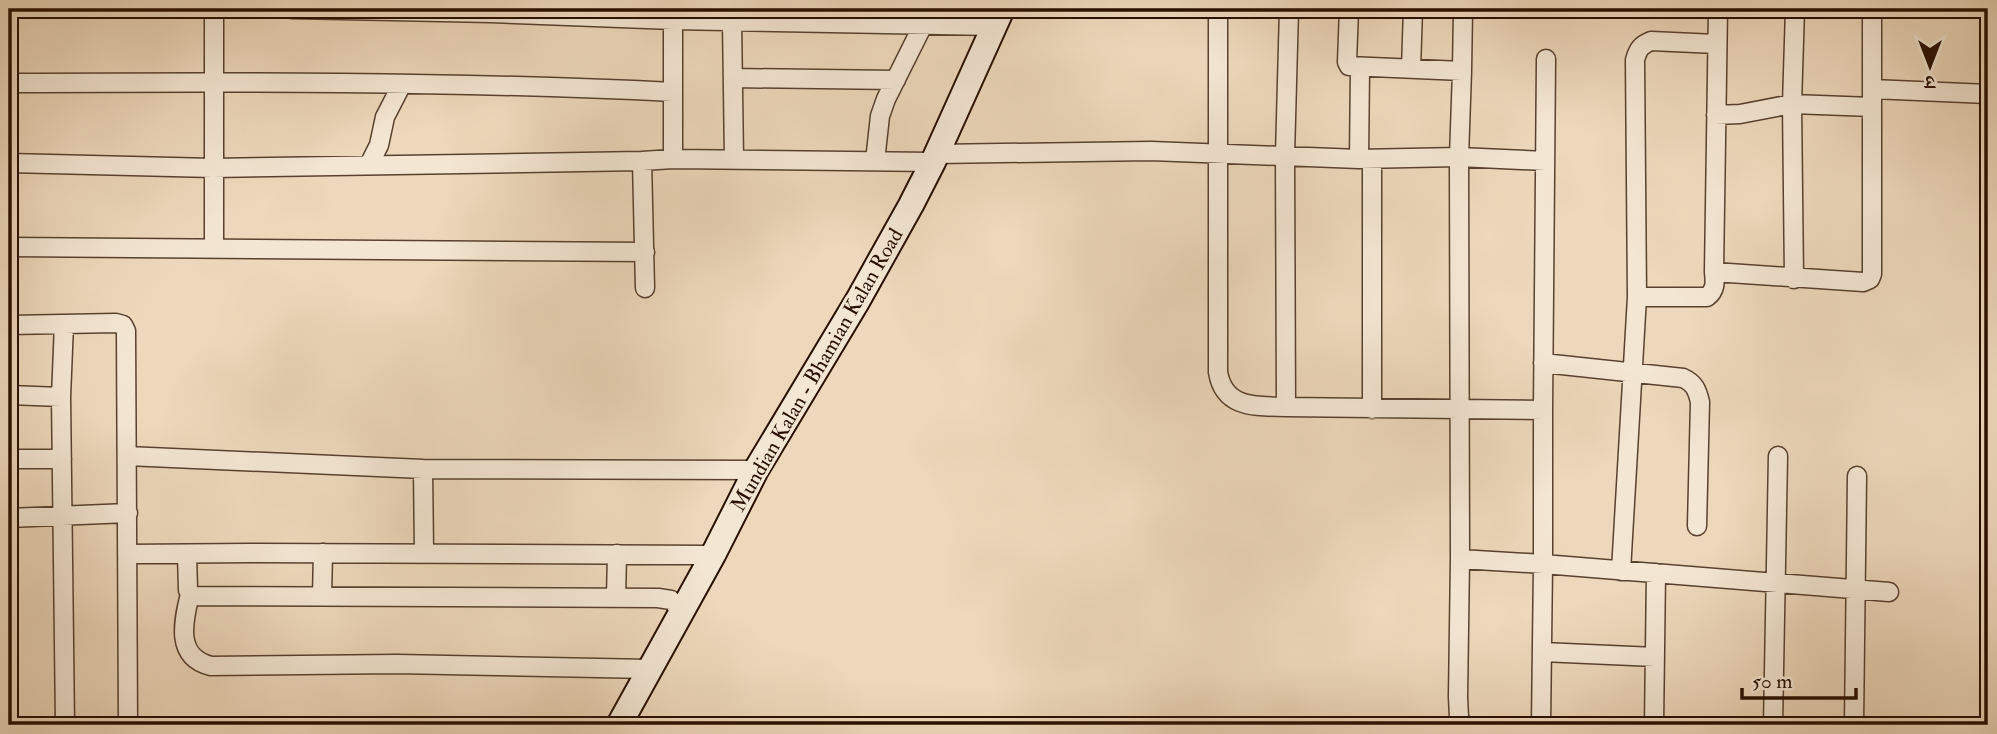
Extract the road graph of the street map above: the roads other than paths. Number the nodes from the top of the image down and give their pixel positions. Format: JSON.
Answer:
{"nodes":[{"id":1,"x":214,"y":9,"type":"edge"},
{"id":2,"x":292,"y":9,"type":"edge"},
{"id":3,"x":1218,"y":9,"type":"edge"},
{"id":4,"x":1289,"y":9,"type":"edge"},
{"id":5,"x":1349,"y":9,"type":"edge"},
{"id":6,"x":1413,"y":9,"type":"edge"},
{"id":7,"x":1464,"y":9,"type":"edge"},
{"id":8,"x":1718,"y":9,"type":"edge"},
{"id":9,"x":1795,"y":9,"type":"edge"},
{"id":10,"x":1872,"y":9,"type":"edge"},
{"id":11,"x":358,"y":10,"type":"edge"},
{"id":12,"x":426,"y":10,"type":"edge"},
{"id":13,"x":491,"y":11,"type":"edge"},
{"id":14,"x":563,"y":12,"type":"edge"},
{"id":15,"x":637,"y":14,"type":"edge"},
{"id":16,"x":793,"y":15,"type":"edge"},
{"id":17,"x":869,"y":16,"type":"edge"},
{"id":18,"x":723,"y":17,"type":"edge"},
{"id":19,"x":927,"y":17,"type":"edge"},
{"id":20,"x":998,"y":17,"type":"edge"},
{"id":21,"x":673,"y":20,"type":"junction"},
{"id":22,"x":1716,"y":44,"type":"junction"},
{"id":23,"x":1546,"y":59,"type":"dead end"},
{"id":24,"x":1360,"y":68,"type":"junction"},
{"id":25,"x":1411,"y":69,"type":"junction"},
{"id":26,"x":1462,"y":71,"type":"junction"},
{"id":27,"x":733,"y":78,"type":"junction"},
{"id":28,"x":896,"y":80,"type":"junction"},
{"id":29,"x":214,"y":82,"type":"junction"},
{"id":30,"x":9,"y":83,"type":"edge"},
{"id":31,"x":402,"y":84,"type":"junction"},
{"id":32,"x":673,"y":92,"type":"junction"},
{"id":33,"x":1988,"y":93,"type":"edge"},
{"id":34,"x":1872,"y":98,"type":"junction"},
{"id":35,"x":1792,"y":104,"type":"junction"},
{"id":36,"x":1716,"y":115,"type":"junction"},
{"id":37,"x":1219,"y":152,"type":"junction"},
{"id":38,"x":1285,"y":155,"type":"junction"},
{"id":39,"x":935,"y":158,"type":"junction"},
{"id":40,"x":1460,"y":158,"type":"junction"},
{"id":41,"x":673,"y":159,"type":"junction"},
{"id":42,"x":1366,"y":159,"type":"junction"},
{"id":43,"x":734,"y":160,"type":"junction"},
{"id":44,"x":642,"y":161,"type":"junction"},
{"id":45,"x":1545,"y":161,"type":"junction"},
{"id":46,"x":875,"y":162,"type":"junction"},
{"id":47,"x":9,"y":163,"type":"edge"},
{"id":48,"x":369,"y":165,"type":"junction"},
{"id":49,"x":213,"y":168,"type":"junction"},
{"id":50,"x":9,"y":247,"type":"edge"},
{"id":51,"x":214,"y":248,"type":"junction"},
{"id":52,"x":645,"y":252,"type":"junction"},
{"id":53,"x":1714,"y":272,"type":"junction"},
{"id":54,"x":1794,"y":279,"type":"junction"},
{"id":55,"x":645,"y":288,"type":"dead end"},
{"id":56,"x":1637,"y":297,"type":"junction"},
{"id":57,"x":9,"y":324,"type":"edge"},
{"id":58,"x":64,"y":324,"type":"junction"},
{"id":59,"x":1543,"y":363,"type":"junction"},
{"id":60,"x":1632,"y":373,"type":"junction"},
{"id":61,"x":9,"y":395,"type":"edge"},
{"id":62,"x":61,"y":397,"type":"junction"},
{"id":63,"x":1286,"y":407,"type":"junction"},
{"id":64,"x":1372,"y":409,"type":"junction"},
{"id":65,"x":1459,"y":409,"type":"junction"},
{"id":66,"x":1543,"y":410,"type":"junction"},
{"id":67,"x":127,"y":456,"type":"junction"},
{"id":68,"x":1778,"y":456,"type":"dead end"},
{"id":69,"x":9,"y":459,"type":"edge"},
{"id":70,"x":62,"y":459,"type":"junction"},
{"id":71,"x":424,"y":468,"type":"junction"},
{"id":72,"x":756,"y":470,"type":"junction"},
{"id":73,"x":1857,"y":476,"type":"dead end"},
{"id":74,"x":128,"y":513,"type":"junction"},
{"id":75,"x":63,"y":516,"type":"junction"},
{"id":76,"x":9,"y":518,"type":"edge"},
{"id":77,"x":1697,"y":526,"type":"dead end"},
{"id":78,"x":323,"y":553,"type":"junction"},
{"id":79,"x":424,"y":553,"type":"junction"},
{"id":80,"x":127,"y":554,"type":"junction"},
{"id":81,"x":187,"y":554,"type":"junction"},
{"id":82,"x":617,"y":554,"type":"junction"},
{"id":83,"x":713,"y":555,"type":"junction"},
{"id":84,"x":1460,"y":559,"type":"junction"},
{"id":85,"x":1543,"y":564,"type":"junction"},
{"id":86,"x":1621,"y":571,"type":"junction"},
{"id":87,"x":1656,"y":573,"type":"junction"},
{"id":88,"x":1775,"y":584,"type":"junction"},
{"id":89,"x":1855,"y":590,"type":"junction"},
{"id":90,"x":1889,"y":592,"type":"dead end"},
{"id":91,"x":190,"y":594,"type":"junction"},
{"id":92,"x":322,"y":596,"type":"junction"},
{"id":93,"x":616,"y":598,"type":"junction"},
{"id":94,"x":682,"y":611,"type":"junction"},
{"id":95,"x":1542,"y":652,"type":"junction"},
{"id":96,"x":1656,"y":657,"type":"junction"},
{"id":97,"x":650,"y":669,"type":"junction"},
{"id":98,"x":65,"y":725,"type":"edge"},
{"id":99,"x":128,"y":725,"type":"edge"},
{"id":100,"x":619,"y":725,"type":"edge"},
{"id":101,"x":1462,"y":725,"type":"edge"},
{"id":102,"x":1541,"y":725,"type":"edge"},
{"id":103,"x":1654,"y":725,"type":"edge"},
{"id":104,"x":1773,"y":725,"type":"edge"},
{"id":105,"x":1854,"y":725,"type":"edge"}],
"edges":[{"from":1,"to":29,"type":"street"},
{"from":2,"to":11,"type":"street"},
{"from":3,"to":37,"type":"street"},
{"from":4,"to":38,"type":"street"},
{"from":5,"to":24,"type":"street"},
{"from":6,"to":25,"type":"street"},
{"from":7,"to":26,"type":"street"},
{"from":8,"to":22,"type":"street"},
{"from":9,"to":35,"type":"street"},
{"from":10,"to":34,"type":"street"},
{"from":11,"to":12,"type":"street"},
{"from":12,"to":13,"type":"street"},
{"from":13,"to":14,"type":"street"},
{"from":14,"to":15,"type":"street"},
{"from":15,"to":21,"type":"street"},
{"from":16,"to":17,"type":"street"},
{"from":16,"to":18,"type":"street"},
{"from":17,"to":19,"type":"street"},
{"from":18,"to":21,"type":"street"},
{"from":18,"to":27,"type":"street"},
{"from":19,"to":20,"type":"street"},
{"from":19,"to":28,"type":"street"},
{"from":20,"to":39,"type":"street","name":"Mundian Kalan - Bhamian Kalan Road"},
{"from":21,"to":32,"type":"street"},
{"from":22,"to":36,"type":"street"},
{"from":22,"to":56,"type":"street"},
{"from":23,"to":45,"type":"street"},
{"from":24,"to":25,"type":"street"},
{"from":24,"to":42,"type":"street"},
{"from":25,"to":26,"type":"street"},
{"from":26,"to":40,"type":"street"},
{"from":27,"to":28,"type":"street"},
{"from":27,"to":43,"type":"street"},
{"from":28,"to":46,"type":"street"},
{"from":29,"to":30,"type":"street"},
{"from":29,"to":31,"type":"street"},
{"from":29,"to":49,"type":"street"},
{"from":31,"to":32,"type":"street"},
{"from":31,"to":48,"type":"street"},
{"from":32,"to":41,"type":"street"},
{"from":33,"to":34,"type":"street"},
{"from":34,"to":35,"type":"street"},
{"from":34,"to":54,"type":"street"},
{"from":35,"to":36,"type":"street"},
{"from":35,"to":54,"type":"street"},
{"from":36,"to":53,"type":"street"},
{"from":37,"to":38,"type":"street"},
{"from":37,"to":39,"type":"street"},
{"from":37,"to":63,"type":"street"},
{"from":38,"to":42,"type":"street"},
{"from":38,"to":63,"type":"street"},
{"from":39,"to":46,"type":"street"},
{"from":39,"to":72,"type":"street","name":"Mundian Kalan - Bhamian Kalan Road"},
{"from":40,"to":42,"type":"street"},
{"from":40,"to":45,"type":"street"},
{"from":40,"to":65,"type":"street"},
{"from":41,"to":43,"type":"street"},
{"from":41,"to":44,"type":"street"},
{"from":42,"to":64,"type":"street"},
{"from":43,"to":46,"type":"street"},
{"from":44,"to":48,"type":"street"},
{"from":44,"to":52,"type":"street"},
{"from":45,"to":59,"type":"street"},
{"from":47,"to":49,"type":"street"},
{"from":48,"to":49,"type":"street"},
{"from":49,"to":51,"type":"street"},
{"from":50,"to":51,"type":"street"},
{"from":51,"to":52,"type":"street"},
{"from":52,"to":55,"type":"street"},
{"from":53,"to":54,"type":"street"},
{"from":53,"to":56,"type":"street"},
{"from":56,"to":60,"type":"street"},
{"from":57,"to":58,"type":"street"},
{"from":58,"to":62,"type":"street"},
{"from":58,"to":67,"type":"street"},
{"from":59,"to":60,"type":"street"},
{"from":59,"to":66,"type":"street"},
{"from":60,"to":77,"type":"street"},
{"from":60,"to":86,"type":"street"},
{"from":61,"to":62,"type":"street"},
{"from":62,"to":70,"type":"street"},
{"from":63,"to":64,"type":"street"},
{"from":64,"to":65,"type":"street"},
{"from":65,"to":66,"type":"street"},
{"from":65,"to":84,"type":"street"},
{"from":66,"to":85,"type":"street"},
{"from":67,"to":71,"type":"street"},
{"from":67,"to":74,"type":"street"},
{"from":68,"to":88,"type":"street"},
{"from":69,"to":70,"type":"street"},
{"from":70,"to":75,"type":"street"},
{"from":71,"to":72,"type":"street"},
{"from":71,"to":79,"type":"street"},
{"from":72,"to":83,"type":"street","name":"Mundian Kalan - Bhamian Kalan Road"},
{"from":73,"to":89,"type":"street"},
{"from":74,"to":75,"type":"street"},
{"from":74,"to":80,"type":"street"},
{"from":75,"to":76,"type":"street"},
{"from":75,"to":98,"type":"street"},
{"from":78,"to":79,"type":"street"},
{"from":78,"to":81,"type":"street"},
{"from":78,"to":92,"type":"street"},
{"from":79,"to":82,"type":"street"},
{"from":80,"to":81,"type":"street"},
{"from":80,"to":99,"type":"street"},
{"from":81,"to":91,"type":"street"},
{"from":82,"to":83,"type":"street"},
{"from":82,"to":93,"type":"street"},
{"from":83,"to":94,"type":"street","name":"Mundian Kalan - Bhamian Kalan Road"},
{"from":84,"to":85,"type":"street"},
{"from":84,"to":101,"type":"street"},
{"from":85,"to":86,"type":"street"},
{"from":85,"to":95,"type":"street"},
{"from":86,"to":87,"type":"street"},
{"from":87,"to":88,"type":"street"},
{"from":87,"to":96,"type":"street"},
{"from":88,"to":89,"type":"street"},
{"from":88,"to":104,"type":"street"},
{"from":89,"to":90,"type":"street"},
{"from":89,"to":105,"type":"street"},
{"from":91,"to":92,"type":"street"},
{"from":91,"to":97,"type":"street"},
{"from":92,"to":93,"type":"street"},
{"from":93,"to":94,"type":"street"},
{"from":94,"to":97,"type":"street","name":"Mundian Kalan - Bhamian Kalan Road"},
{"from":95,"to":96,"type":"street"},
{"from":95,"to":102,"type":"street"},
{"from":96,"to":103,"type":"street"},
{"from":97,"to":100,"type":"street","name":"Mundian Kalan - Bhamian Kalan Road"}]}
